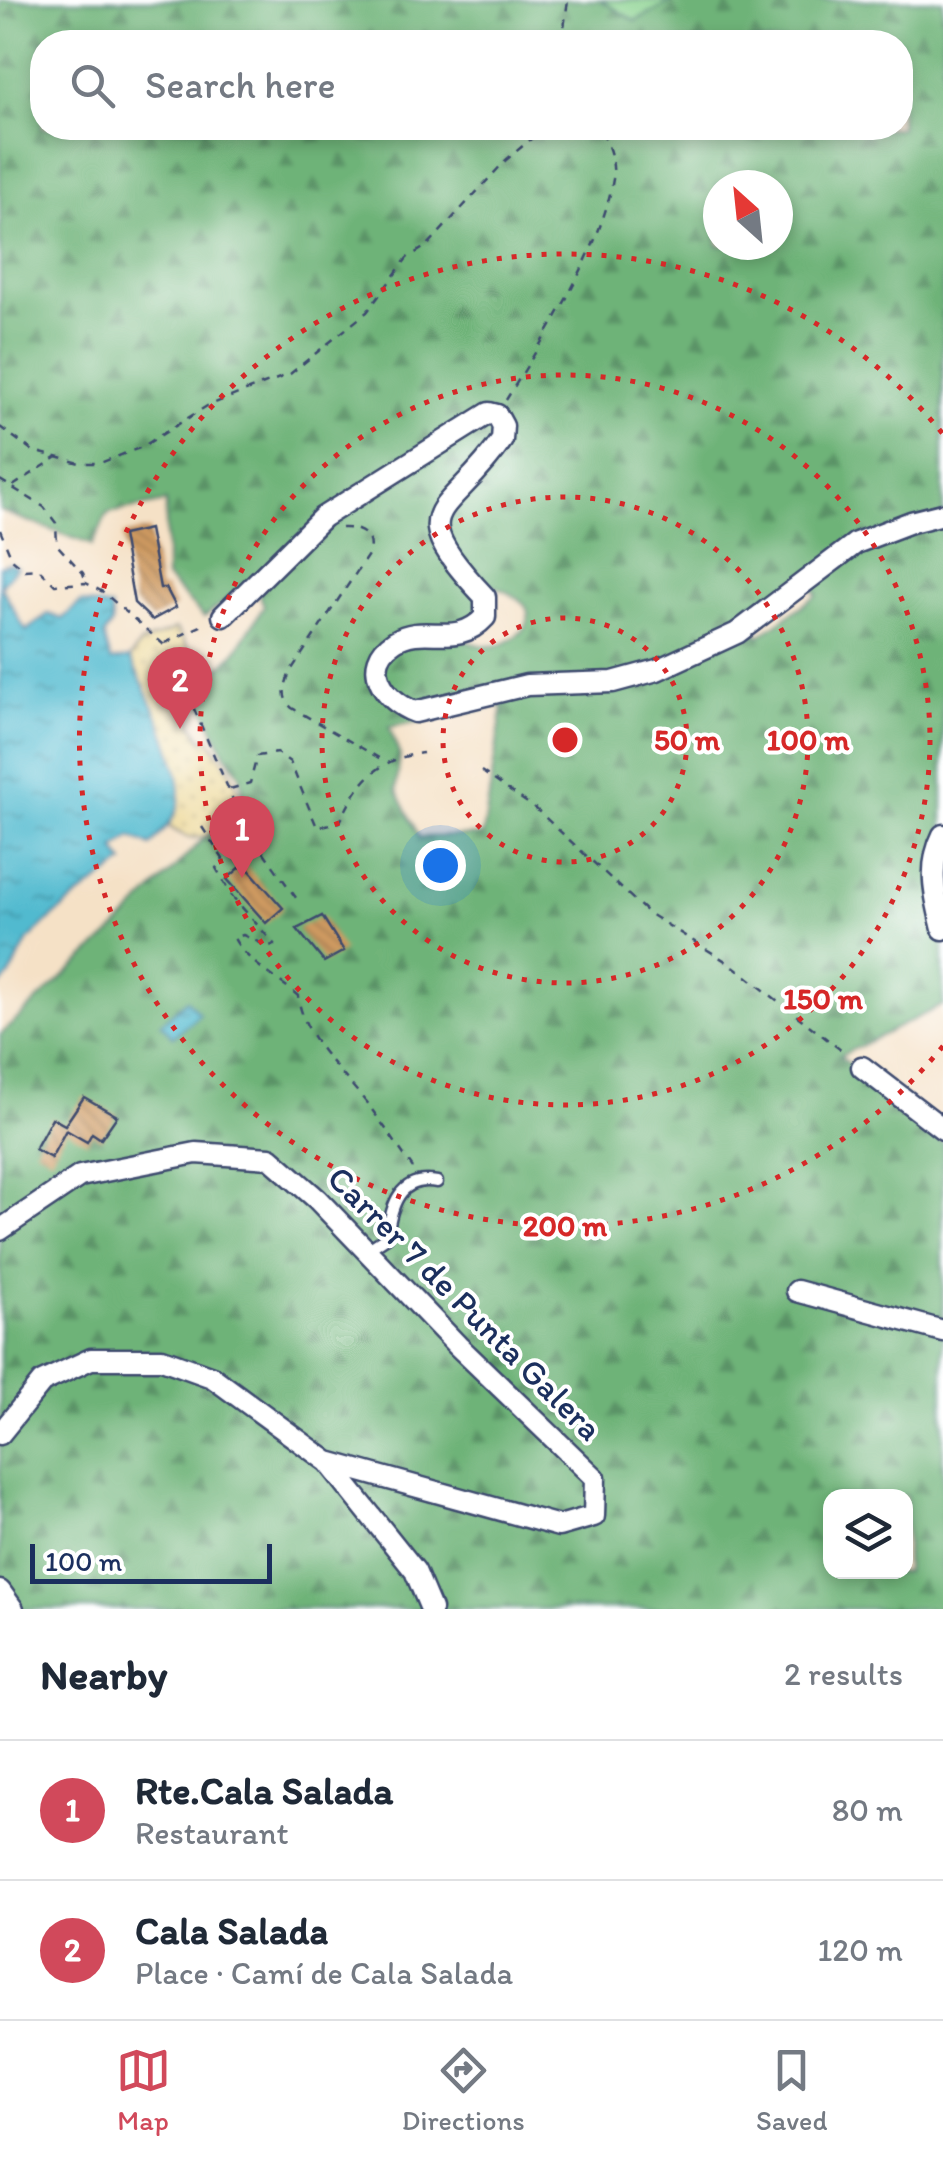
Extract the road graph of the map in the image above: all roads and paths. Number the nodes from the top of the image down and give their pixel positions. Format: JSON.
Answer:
{"nodes":[{"id":1,"x":568,"y":0,"type":"edge"},
{"id":2,"x":564,"y":30,"type":"edge"},
{"id":3,"x":530,"y":140,"type":"edge"},
{"id":4,"x":607,"y":140,"type":"edge"},
{"id":5,"x":497,"y":414,"type":"junction"},
{"id":6,"x":0,"y":426,"type":"edge"},
{"id":7,"x":57,"y":458,"type":"junction"},
{"id":8,"x":0,"y":480,"type":"edge"},
{"id":9,"x":12,"y":486,"type":"junction"},
{"id":10,"x":943,"y":514,"type":"edge"},
{"id":11,"x":0,"y":530,"type":"edge"},
{"id":12,"x":329,"y":531,"type":"dead end"},
{"id":13,"x":86,"y":584,"type":"junction"},
{"id":14,"x":223,"y":616,"type":"joint"},
{"id":15,"x":163,"y":644,"type":"junction"},
{"id":16,"x":424,"y":752,"type":"dead end"},
{"id":17,"x":386,"y":762,"type":"junction"},
{"id":18,"x":481,"y":771,"type":"dead end"},
{"id":19,"x":228,"y":789,"type":"junction"},
{"id":20,"x":202,"y":827,"type":"dead end"},
{"id":21,"x":943,"y":835,"type":"edge"},
{"id":22,"x":299,"y":902,"type":"dead end"},
{"id":23,"x":943,"y":929,"type":"edge"},
{"id":24,"x":862,"y":1066,"type":"joint"},
{"id":25,"x":943,"y":1130,"type":"edge"},
{"id":26,"x":421,"y":1179,"type":"junction"},
{"id":27,"x":437,"y":1182,"type":"dead end"},
{"id":28,"x":0,"y":1230,"type":"edge"},
{"id":29,"x":367,"y":1251,"type":"junction"},
{"id":30,"x":796,"y":1292,"type":"dead end"},
{"id":31,"x":943,"y":1330,"type":"edge"},
{"id":32,"x":0,"y":1434,"type":"edge"},
{"id":33,"x":328,"y":1462,"type":"junction"},
{"id":34,"x":0,"y":1591,"type":"edge"},
{"id":35,"x":13,"y":1609,"type":"edge"},
{"id":36,"x":430,"y":1609,"type":"edge"}],
"edges":[{"from":1,"to":2,"type":"path"},
{"from":3,"to":7,"type":"path"},
{"from":4,"to":5,"type":"path"},
{"from":5,"to":10,"type":"street"},
{"from":5,"to":14,"type":"street"},
{"from":6,"to":7,"type":"path"},
{"from":7,"to":9,"type":"path"},
{"from":8,"to":9,"type":"path"},
{"from":9,"to":13,"type":"path"},
{"from":11,"to":13,"type":"path"},
{"from":12,"to":17,"type":"path"},
{"from":13,"to":15,"type":"path"},
{"from":14,"to":15,"type":"path"},
{"from":15,"to":19,"type":"path"},
{"from":16,"to":17,"type":"path"},
{"from":17,"to":19,"type":"path"},
{"from":18,"to":24,"type":"path"},
{"from":19,"to":22,"type":"path"},
{"from":20,"to":26,"type":"path"},
{"from":21,"to":23,"type":"street"},
{"from":24,"to":25,"type":"street"},
{"from":26,"to":27,"type":"lane"},
{"from":26,"to":29,"type":"lane"},
{"from":28,"to":29,"type":"street","name":"Carrer 7 de Punta Galera"},
{"from":29,"to":33,"type":"street","name":"Carrer 7 de Punta Galera"},
{"from":30,"to":31,"type":"street"},
{"from":32,"to":33,"type":"street"},
{"from":33,"to":36,"type":"street"},
{"from":34,"to":35,"type":"street"}]}
